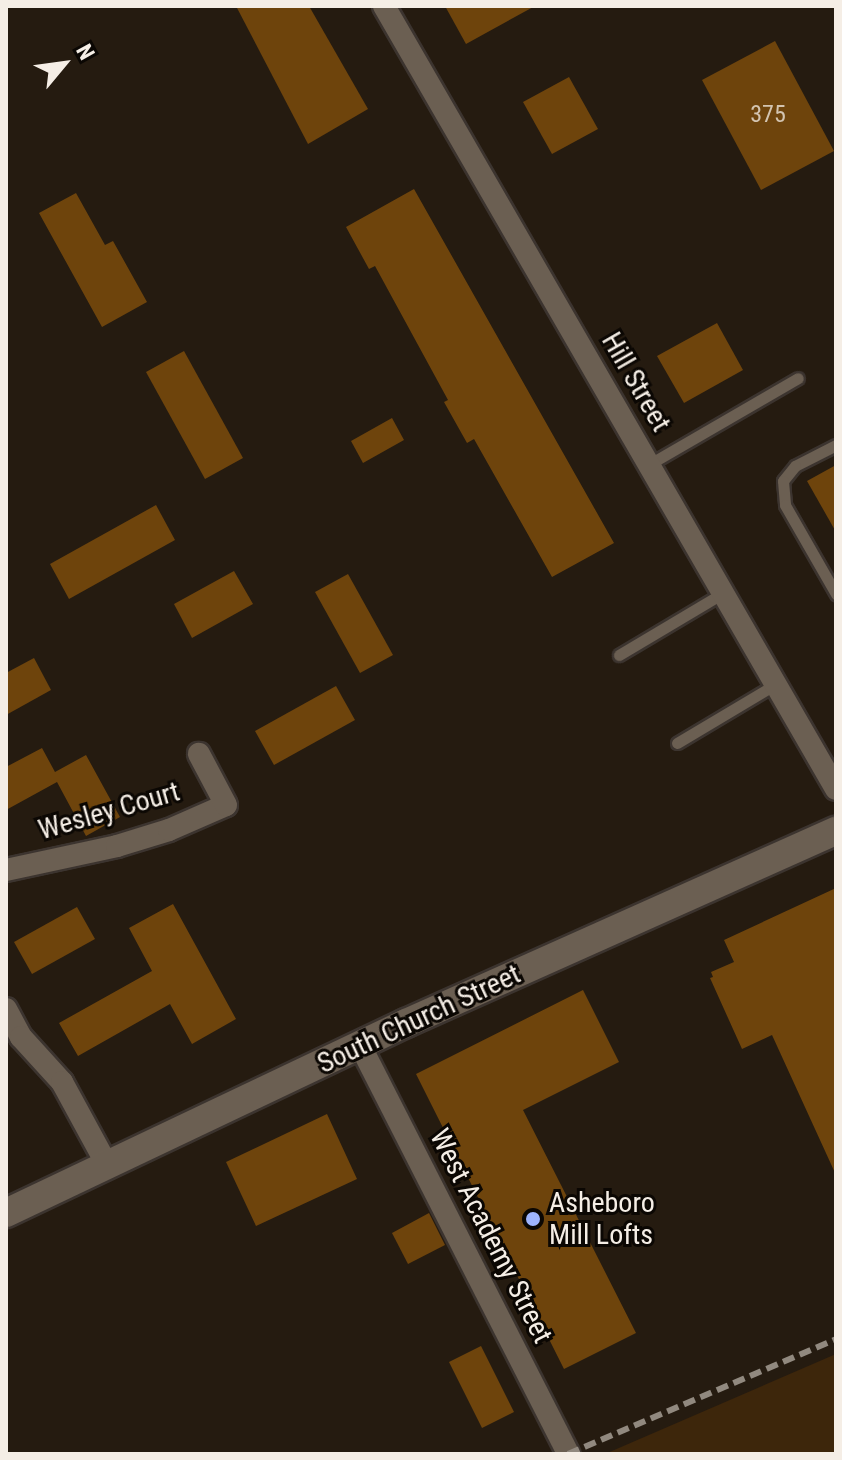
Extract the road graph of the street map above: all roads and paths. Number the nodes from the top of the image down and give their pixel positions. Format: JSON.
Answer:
{"nodes":[{"id":1,"x":384,"y":6,"type":"edge"},
{"id":2,"x":798,"y":378,"type":"dead end"},
{"id":3,"x":836,"y":445,"type":"edge"},
{"id":4,"x":648,"y":465,"type":"junction"},
{"id":5,"x":723,"y":593,"type":"junction"},
{"id":6,"x":836,"y":594,"type":"edge"},
{"id":7,"x":619,"y":655,"type":"dead end"},
{"id":8,"x":776,"y":684,"type":"junction"},
{"id":9,"x":677,"y":743,"type":"dead end"},
{"id":10,"x":199,"y":754,"type":"dead end"},
{"id":11,"x":836,"y":789,"type":"edge"},
{"id":12,"x":836,"y":831,"type":"edge"},
{"id":13,"x":6,"y":870,"type":"edge"},
{"id":14,"x":6,"y":1009,"type":"edge"},
{"id":15,"x":360,"y":1045,"type":"junction"},
{"id":16,"x":107,"y":1165,"type":"junction"},
{"id":17,"x":6,"y":1213,"type":"edge"},
{"id":18,"x":568,"y":1454,"type":"edge"}],
"edges":[{"from":1,"to":4,"type":"street","name":"Hill Street"},
{"from":2,"to":4,"type":"lane"},
{"from":3,"to":6,"type":"lane"},
{"from":4,"to":5,"type":"street","name":"Hill Street"},
{"from":5,"to":7,"type":"lane"},
{"from":5,"to":8,"type":"street","name":"Hill Street"},
{"from":8,"to":9,"type":"lane"},
{"from":8,"to":11,"type":"street","name":"Hill Street"},
{"from":10,"to":13,"type":"street","name":"Wesley Court"},
{"from":12,"to":15,"type":"street","name":"South Church Street"},
{"from":14,"to":16,"type":"street"},
{"from":15,"to":16,"type":"street","name":"South Church Street"},
{"from":15,"to":18,"type":"street","name":"West Academy Street"},
{"from":16,"to":17,"type":"street","name":"South Church Street"}]}
